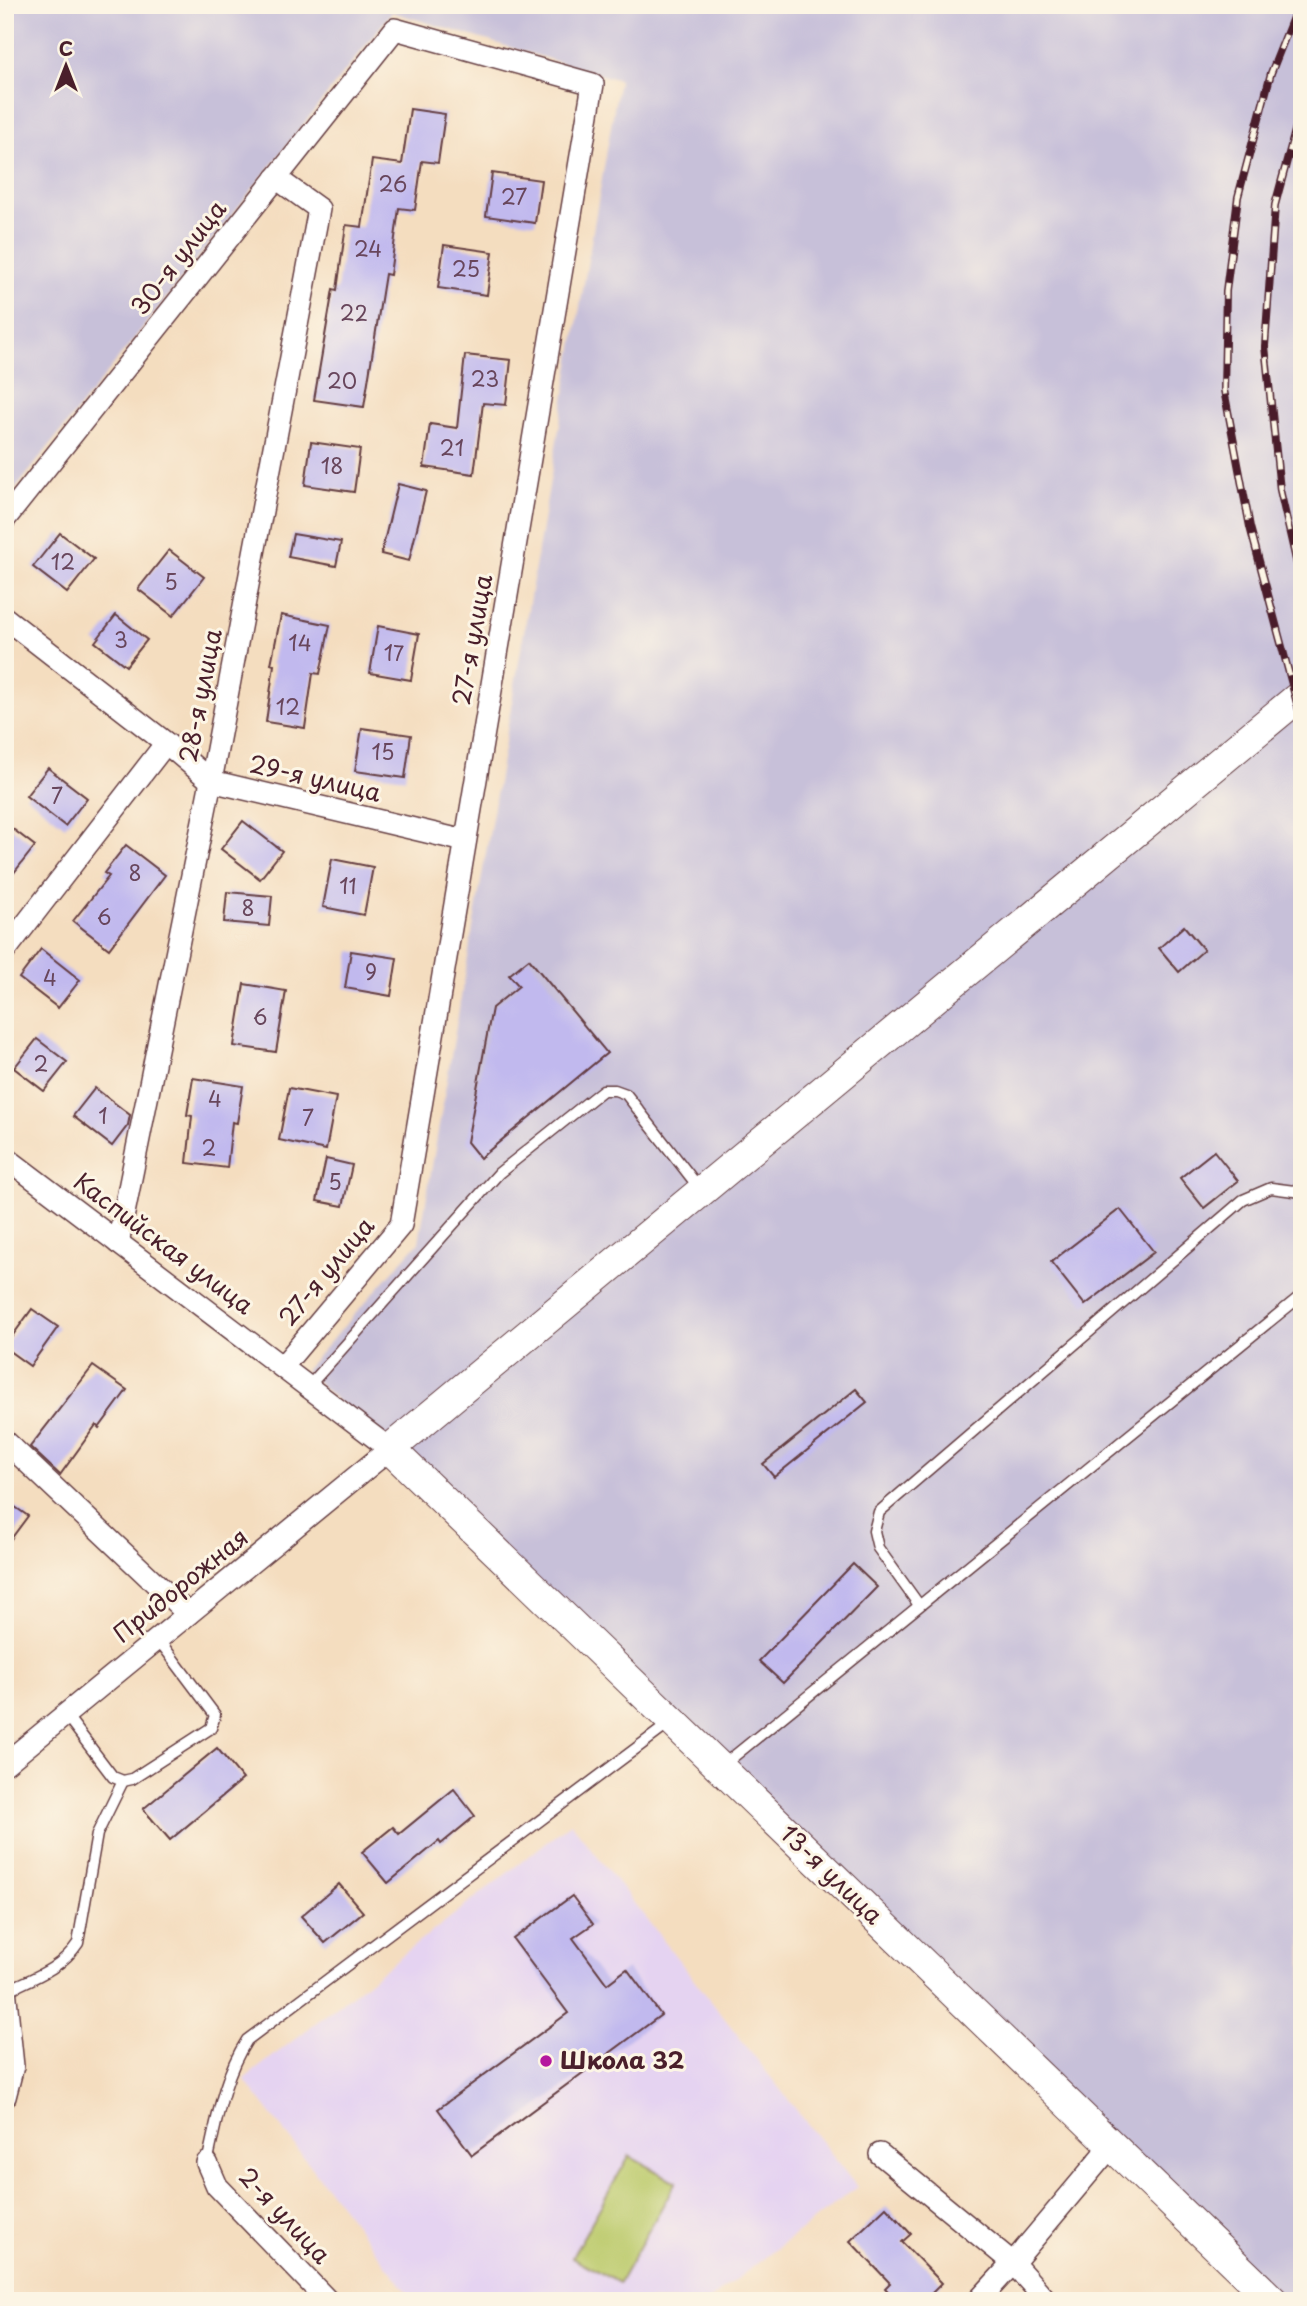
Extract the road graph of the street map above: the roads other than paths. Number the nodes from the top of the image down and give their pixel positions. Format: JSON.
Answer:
{"nodes":[{"id":1,"x":395,"y":29,"type":"joint"},
{"id":2,"x":276,"y":178,"type":"junction"},
{"id":3,"x":5,"y":519,"type":"edge"},
{"id":4,"x":5,"y":618,"type":"edge"},
{"id":5,"x":1302,"y":694,"type":"edge"},
{"id":6,"x":166,"y":743,"type":"junction"},
{"id":7,"x":211,"y":781,"type":"junction"},
{"id":8,"x":466,"y":841,"type":"junction"},
{"id":9,"x":5,"y":951,"type":"edge"},
{"id":10,"x":5,"y":1157,"type":"edge"},
{"id":11,"x":702,"y":1191,"type":"junction"},
{"id":12,"x":1302,"y":1192,"type":"edge"},
{"id":13,"x":118,"y":1242,"type":"junction"},
{"id":14,"x":1302,"y":1295,"type":"edge"},
{"id":15,"x":282,"y":1367,"type":"junction"},
{"id":16,"x":308,"y":1387,"type":"junction"},
{"id":17,"x":5,"y":1441,"type":"edge"},
{"id":18,"x":390,"y":1449,"type":"junction"},
{"id":19,"x":919,"y":1605,"type":"junction"},
{"id":20,"x":188,"y":1614,"type":"junction"},
{"id":21,"x":158,"y":1639,"type":"junction"},
{"id":22,"x":66,"y":1715,"type":"junction"},
{"id":23,"x":672,"y":1721,"type":"junction"},
{"id":24,"x":5,"y":1764,"type":"edge"},
{"id":25,"x":720,"y":1768,"type":"junction"},
{"id":26,"x":123,"y":1781,"type":"junction"},
{"id":27,"x":6,"y":1990,"type":"edge"},
{"id":28,"x":5,"y":2097,"type":"edge"},
{"id":29,"x":1112,"y":2145,"type":"junction"},
{"id":30,"x":880,"y":2154,"type":"dead end"},
{"id":31,"x":208,"y":2162,"type":"joint"},
{"id":32,"x":1013,"y":2263,"type":"junction"},
{"id":33,"x":328,"y":2301,"type":"edge"},
{"id":34,"x":978,"y":2301,"type":"edge"},
{"id":35,"x":1047,"y":2301,"type":"edge"},
{"id":36,"x":1273,"y":2301,"type":"edge"}],
"edges":[{"from":1,"to":2,"type":"street","name":"30-я улица"},
{"from":1,"to":8,"type":"street","name":"27-я улица"},
{"from":2,"to":3,"type":"street","name":"30-я улица"},
{"from":2,"to":7,"type":"street","name":"28-я улица"},
{"from":4,"to":6,"type":"street","name":"29-я улица"},
{"from":5,"to":11,"type":"street"},
{"from":6,"to":7,"type":"street","name":"29-я улица"},
{"from":6,"to":9,"type":"street"},
{"from":7,"to":8,"type":"street","name":"29-я улица"},
{"from":7,"to":13,"type":"street","name":"28-я улица"},
{"from":8,"to":15,"type":"street","name":"27-я улица"},
{"from":10,"to":13,"type":"street","name":"Каспийская улица"},
{"from":11,"to":16,"type":"lane"},
{"from":11,"to":18,"type":"street"},
{"from":12,"to":19,"type":"lane"},
{"from":13,"to":15,"type":"street","name":"Каспийская улица"},
{"from":14,"to":19,"type":"lane"},
{"from":15,"to":16,"type":"street","name":"Каспийская улица"},
{"from":16,"to":18,"type":"street","name":"Каспийская улица"},
{"from":17,"to":20,"type":"street"},
{"from":18,"to":20,"type":"street","name":"Придорожная"},
{"from":18,"to":23,"type":"street","name":"13-я улица"},
{"from":19,"to":25,"type":"lane"},
{"from":20,"to":21,"type":"street","name":"Придорожная"},
{"from":21,"to":22,"type":"street","name":"Придорожная"},
{"from":21,"to":26,"type":"lane"},
{"from":22,"to":24,"type":"street","name":"Придорожная"},
{"from":22,"to":26,"type":"lane"},
{"from":23,"to":25,"type":"street","name":"13-я улица"},
{"from":23,"to":31,"type":"lane"},
{"from":25,"to":29,"type":"street","name":"13-я улица"},
{"from":26,"to":27,"type":"lane"},
{"from":27,"to":28,"type":"street"},
{"from":29,"to":32,"type":"street"},
{"from":29,"to":36,"type":"street","name":"13-я улица"},
{"from":30,"to":32,"type":"street"},
{"from":31,"to":33,"type":"street","name":"2-я улица"},
{"from":32,"to":34,"type":"street"},
{"from":32,"to":35,"type":"street"}]}
